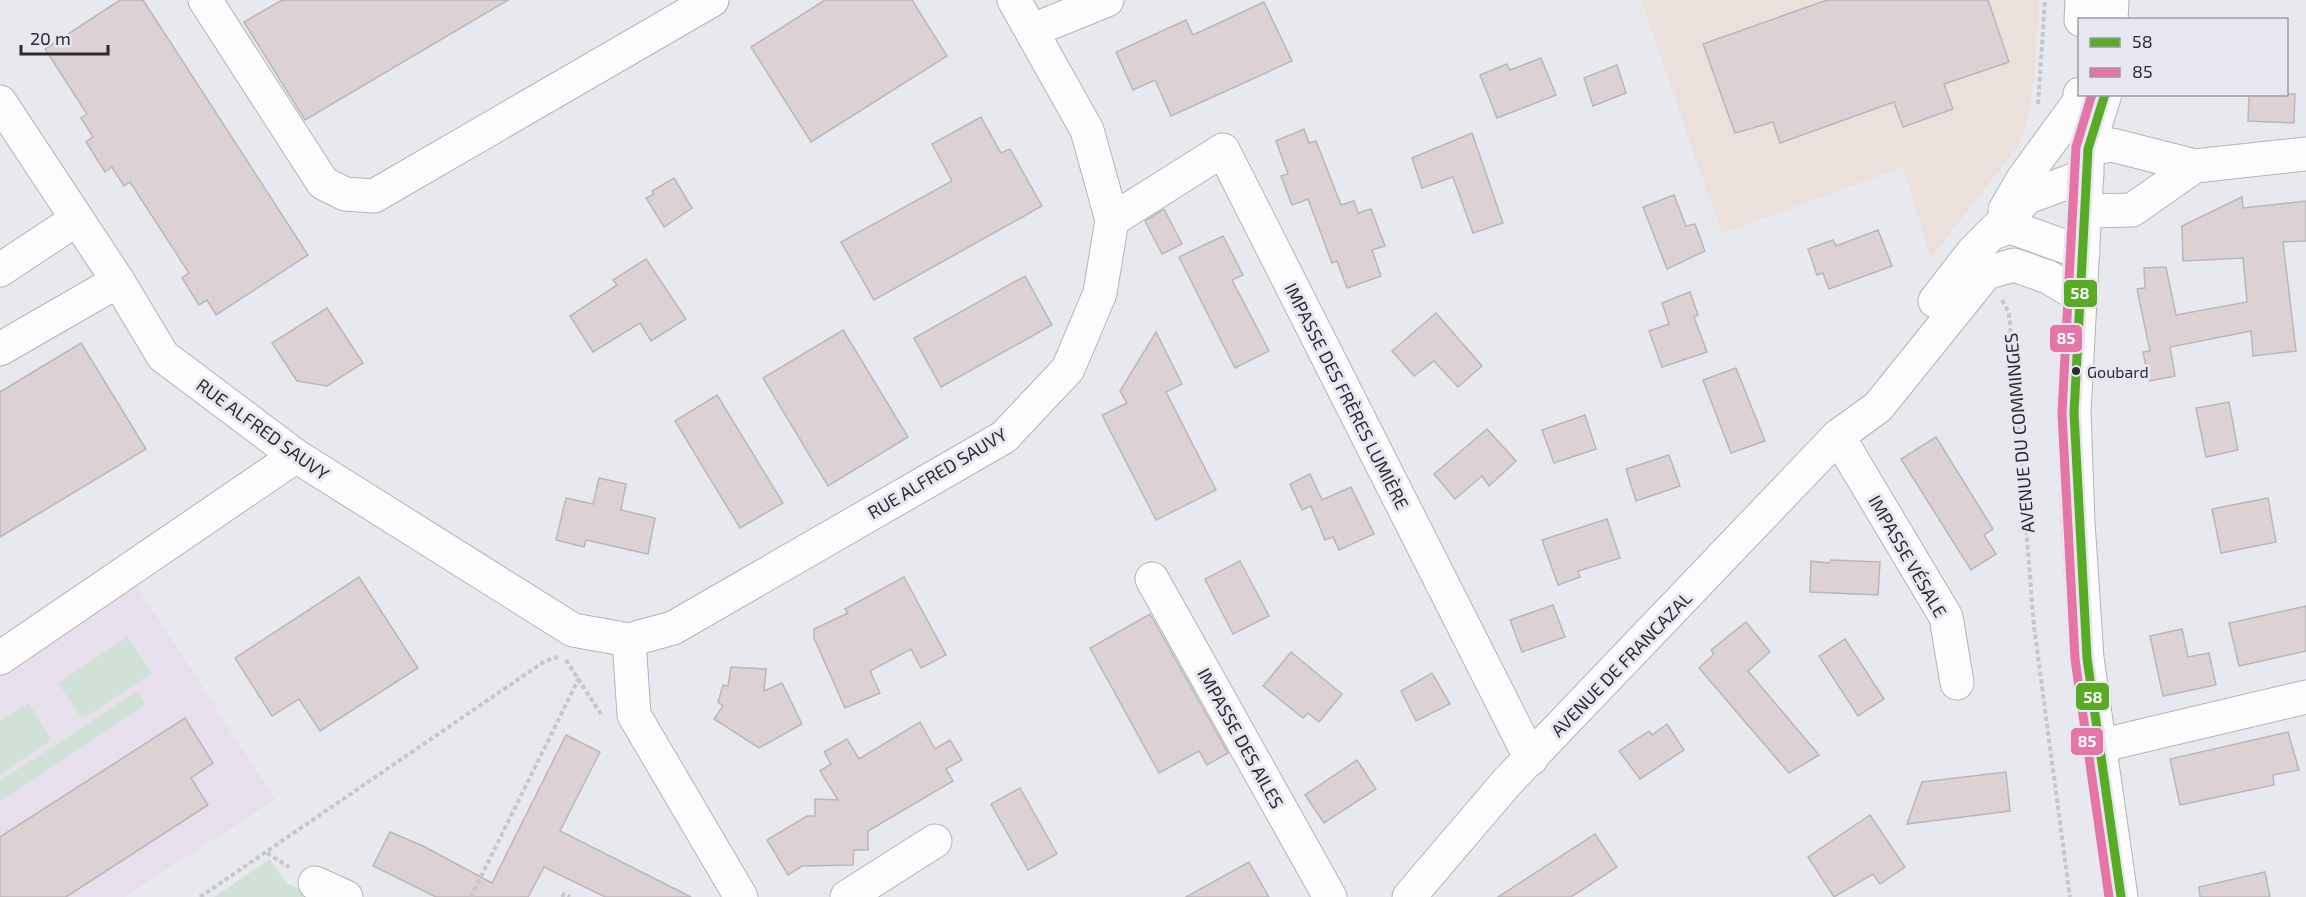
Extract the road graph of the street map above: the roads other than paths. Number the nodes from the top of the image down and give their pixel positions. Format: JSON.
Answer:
{"nodes":[{"id":1,"x":205,"y":0,"type":"edge"},
{"id":2,"x":712,"y":0,"type":"edge"},
{"id":3,"x":1014,"y":0,"type":"edge"},
{"id":4,"x":1107,"y":0,"type":"edge"},
{"id":5,"x":2082,"y":0,"type":"edge"},
{"id":6,"x":2112,"y":0,"type":"edge"},
{"id":7,"x":2081,"y":18,"type":"edge"},
{"id":8,"x":2111,"y":18,"type":"edge"},
{"id":9,"x":1033,"y":30,"type":"junction"},
{"id":10,"x":2088,"y":97,"type":"edge"},
{"id":11,"x":0,"y":102,"type":"edge"},
{"id":12,"x":2306,"y":154,"type":"edge"},
{"id":13,"x":2087,"y":162,"type":"junction"},
{"id":14,"x":2195,"y":166,"type":"junction"},
{"id":15,"x":2085,"y":211,"type":"junction"},
{"id":16,"x":77,"y":219,"type":"junction"},
{"id":17,"x":1112,"y":220,"type":"junction"},
{"id":18,"x":1992,"y":233,"type":"junction"},
{"id":19,"x":2083,"y":253,"type":"junction"},
{"id":20,"x":0,"y":270,"type":"edge"},
{"id":21,"x":118,"y":280,"type":"junction"},
{"id":22,"x":2080,"y":296,"type":"junction"},
{"id":23,"x":0,"y":349,"type":"edge"},
{"id":24,"x":1838,"y":436,"type":"junction"},
{"id":25,"x":296,"y":456,"type":"junction"},
{"id":26,"x":1152,"y":579,"type":"dead end"},
{"id":27,"x":629,"y":640,"type":"junction"},
{"id":28,"x":0,"y":658,"type":"edge"},
{"id":29,"x":1957,"y":683,"type":"dead end"},
{"id":30,"x":2306,"y":697,"type":"edge"},
{"id":31,"x":2099,"y":746,"type":"junction"},
{"id":32,"x":1531,"y":759,"type":"junction"},
{"id":33,"x":934,"y":841,"type":"dead end"},
{"id":34,"x":315,"y":883,"type":"dead end"},
{"id":35,"x":346,"y":897,"type":"edge"},
{"id":36,"x":741,"y":897,"type":"edge"},
{"id":37,"x":848,"y":897,"type":"edge"},
{"id":38,"x":1330,"y":897,"type":"edge"},
{"id":39,"x":1409,"y":897,"type":"edge"},
{"id":40,"x":2121,"y":897,"type":"edge"}],
"edges":[{"from":1,"to":2,"type":"street"},
{"from":3,"to":9,"type":"street","name":"RUE ALFRED SAUVY"},
{"from":4,"to":9,"type":"street"},
{"from":5,"to":7,"type":"street"},
{"from":6,"to":8,"type":"street"},
{"from":9,"to":17,"type":"street","name":"RUE ALFRED SAUVY"},
{"from":10,"to":13,"type":"street"},
{"from":10,"to":18,"type":"street","name":"AVENUE DE FRANCAZAL"},
{"from":11,"to":16,"type":"street","name":"RUE ALFRED SAUVY"},
{"from":12,"to":14,"type":"street"},
{"from":13,"to":14,"type":"street","name":"AVENUE DE FRANCAZAL"},
{"from":13,"to":15,"type":"street"},
{"from":13,"to":18,"type":"street","name":"AVENUE DE FRANCAZAL"},
{"from":14,"to":15,"type":"street"},
{"from":15,"to":19,"type":"street"},
{"from":16,"to":20,"type":"street"},
{"from":16,"to":21,"type":"street","name":"RUE ALFRED SAUVY"},
{"from":17,"to":27,"type":"street","name":"RUE ALFRED SAUVY"},
{"from":17,"to":32,"type":"street","name":"IMPASSE DES FRÈRES LUMIÈRE"},
{"from":18,"to":19,"type":"street"},
{"from":18,"to":24,"type":"street","name":"AVENUE DE FRANCAZAL"},
{"from":19,"to":22,"type":"street"},
{"from":21,"to":23,"type":"street"},
{"from":21,"to":25,"type":"street","name":"RUE ALFRED SAUVY"},
{"from":22,"to":24,"type":"street","name":"AVENUE DE FRANCAZAL"},
{"from":22,"to":31,"type":"street"},
{"from":24,"to":29,"type":"street","name":"IMPASSE VÉSALE"},
{"from":24,"to":32,"type":"street","name":"AVENUE DE FRANCAZAL"},
{"from":25,"to":27,"type":"street","name":"RUE ALFRED SAUVY"},
{"from":25,"to":28,"type":"street"},
{"from":26,"to":38,"type":"street","name":"IMPASSE DES AILES"},
{"from":27,"to":36,"type":"street"},
{"from":30,"to":31,"type":"street"},
{"from":31,"to":40,"type":"street"},
{"from":32,"to":39,"type":"street","name":"AVENUE DE FRANCAZAL"},
{"from":33,"to":37,"type":"street"},
{"from":34,"to":35,"type":"street"}]}
